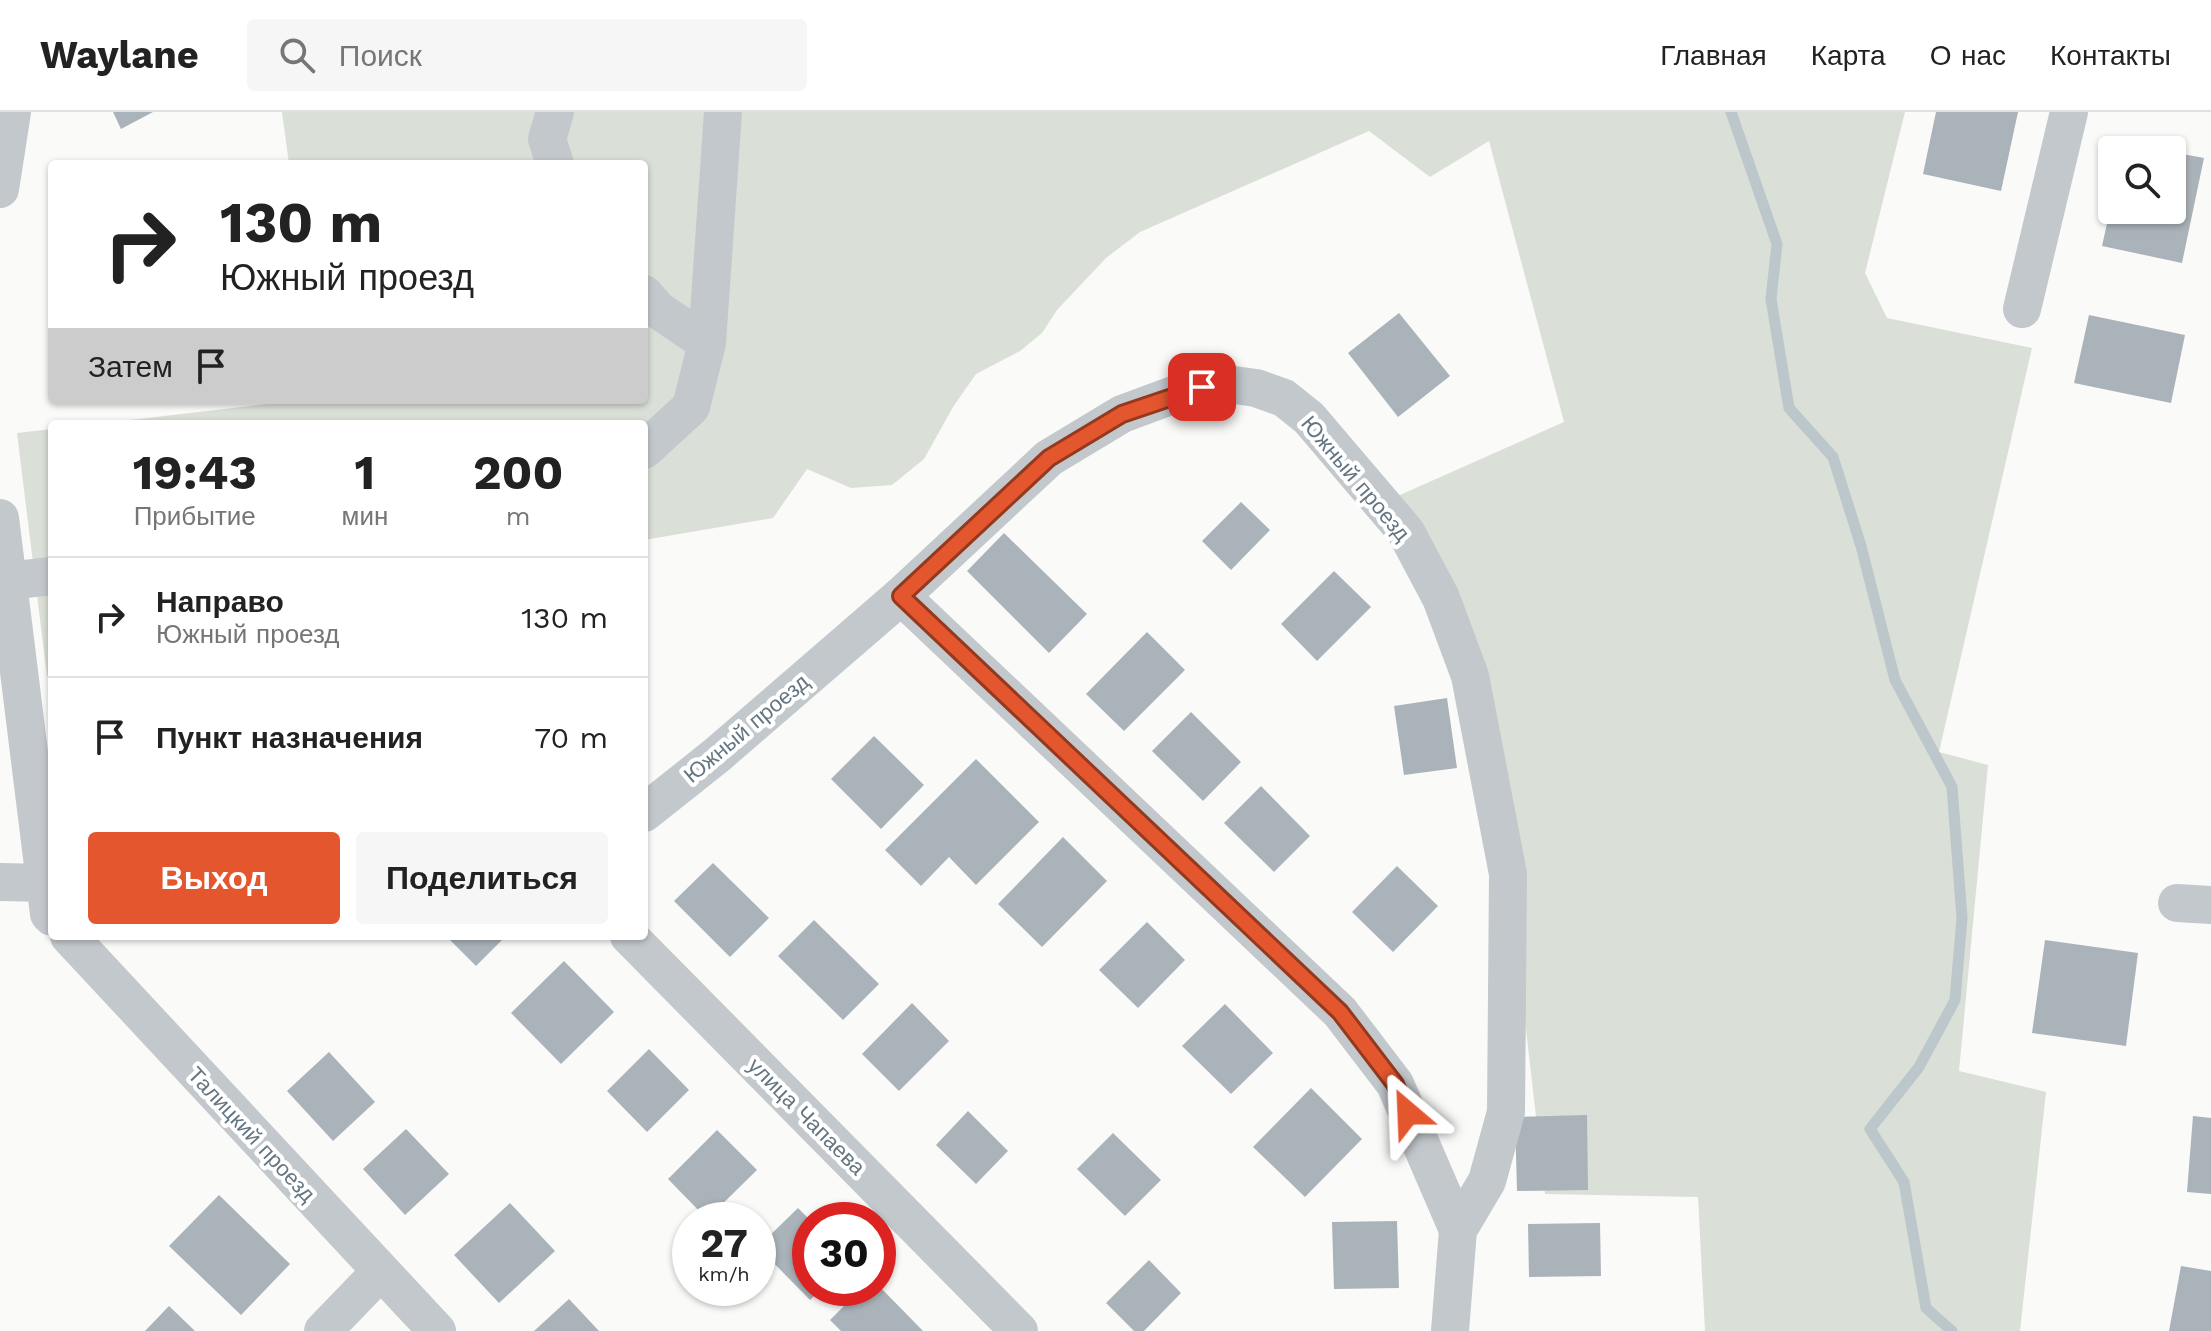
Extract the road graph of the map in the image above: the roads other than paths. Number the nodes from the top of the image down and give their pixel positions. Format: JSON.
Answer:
{"nodes":[{"id":1,"x":12,"y":112,"type":"edge"},
{"id":2,"x":555,"y":112,"type":"edge"},
{"id":3,"x":723,"y":112,"type":"edge"},
{"id":4,"x":2069,"y":112,"type":"edge"},
{"id":5,"x":554,"y":160,"type":"edge"},
{"id":6,"x":0,"y":189,"type":"edge"},
{"id":7,"x":648,"y":299,"type":"edge"},
{"id":8,"x":2022,"y":309,"type":"dead end"},
{"id":9,"x":707,"y":343,"type":"junction"},
{"id":10,"x":648,"y":446,"type":"edge"},
{"id":11,"x":0,"y":518,"type":"edge"},
{"id":12,"x":48,"y":576,"type":"edge"},
{"id":13,"x":7,"y":581,"type":"junction"},
{"id":14,"x":901,"y":596,"type":"junction"},
{"id":15,"x":648,"y":810,"type":"edge"},
{"id":16,"x":0,"y":882,"type":"edge"},
{"id":17,"x":48,"y":892,"type":"edge"},
{"id":18,"x":48,"y":900,"type":"edge"},
{"id":19,"x":633,"y":940,"type":"edge"},
{"id":20,"x":91,"y":943,"type":"edge"},
{"id":21,"x":1458,"y":1230,"type":"junction"},
{"id":22,"x":380,"y":1272,"type":"junction"},
{"id":23,"x":323,"y":1331,"type":"edge"},
{"id":24,"x":437,"y":1331,"type":"edge"},
{"id":25,"x":1019,"y":1331,"type":"edge"},
{"id":26,"x":1450,"y":1331,"type":"edge"}],
"edges":[{"from":1,"to":6,"type":"street"},
{"from":2,"to":5,"type":"street"},
{"from":3,"to":9,"type":"street"},
{"from":4,"to":8,"type":"street"},
{"from":7,"to":9,"type":"street"},
{"from":9,"to":10,"type":"street"},
{"from":11,"to":13,"type":"street"},
{"from":12,"to":13,"type":"street"},
{"from":13,"to":17,"type":"street"},
{"from":14,"to":15,"type":"street","name":"Южный проезд"},
{"from":14,"to":21,"type":"street"},
{"from":14,"to":21,"type":"street","name":"Южный проезд"},
{"from":16,"to":18,"type":"street"},
{"from":19,"to":25,"type":"street","name":"улица Чапаева"},
{"from":20,"to":22,"type":"street","name":"Талицкий проезд"},
{"from":21,"to":26,"type":"street","name":"Южный проезд"},
{"from":22,"to":23,"type":"street"},
{"from":22,"to":24,"type":"street","name":"Талицкий проезд"}]}
